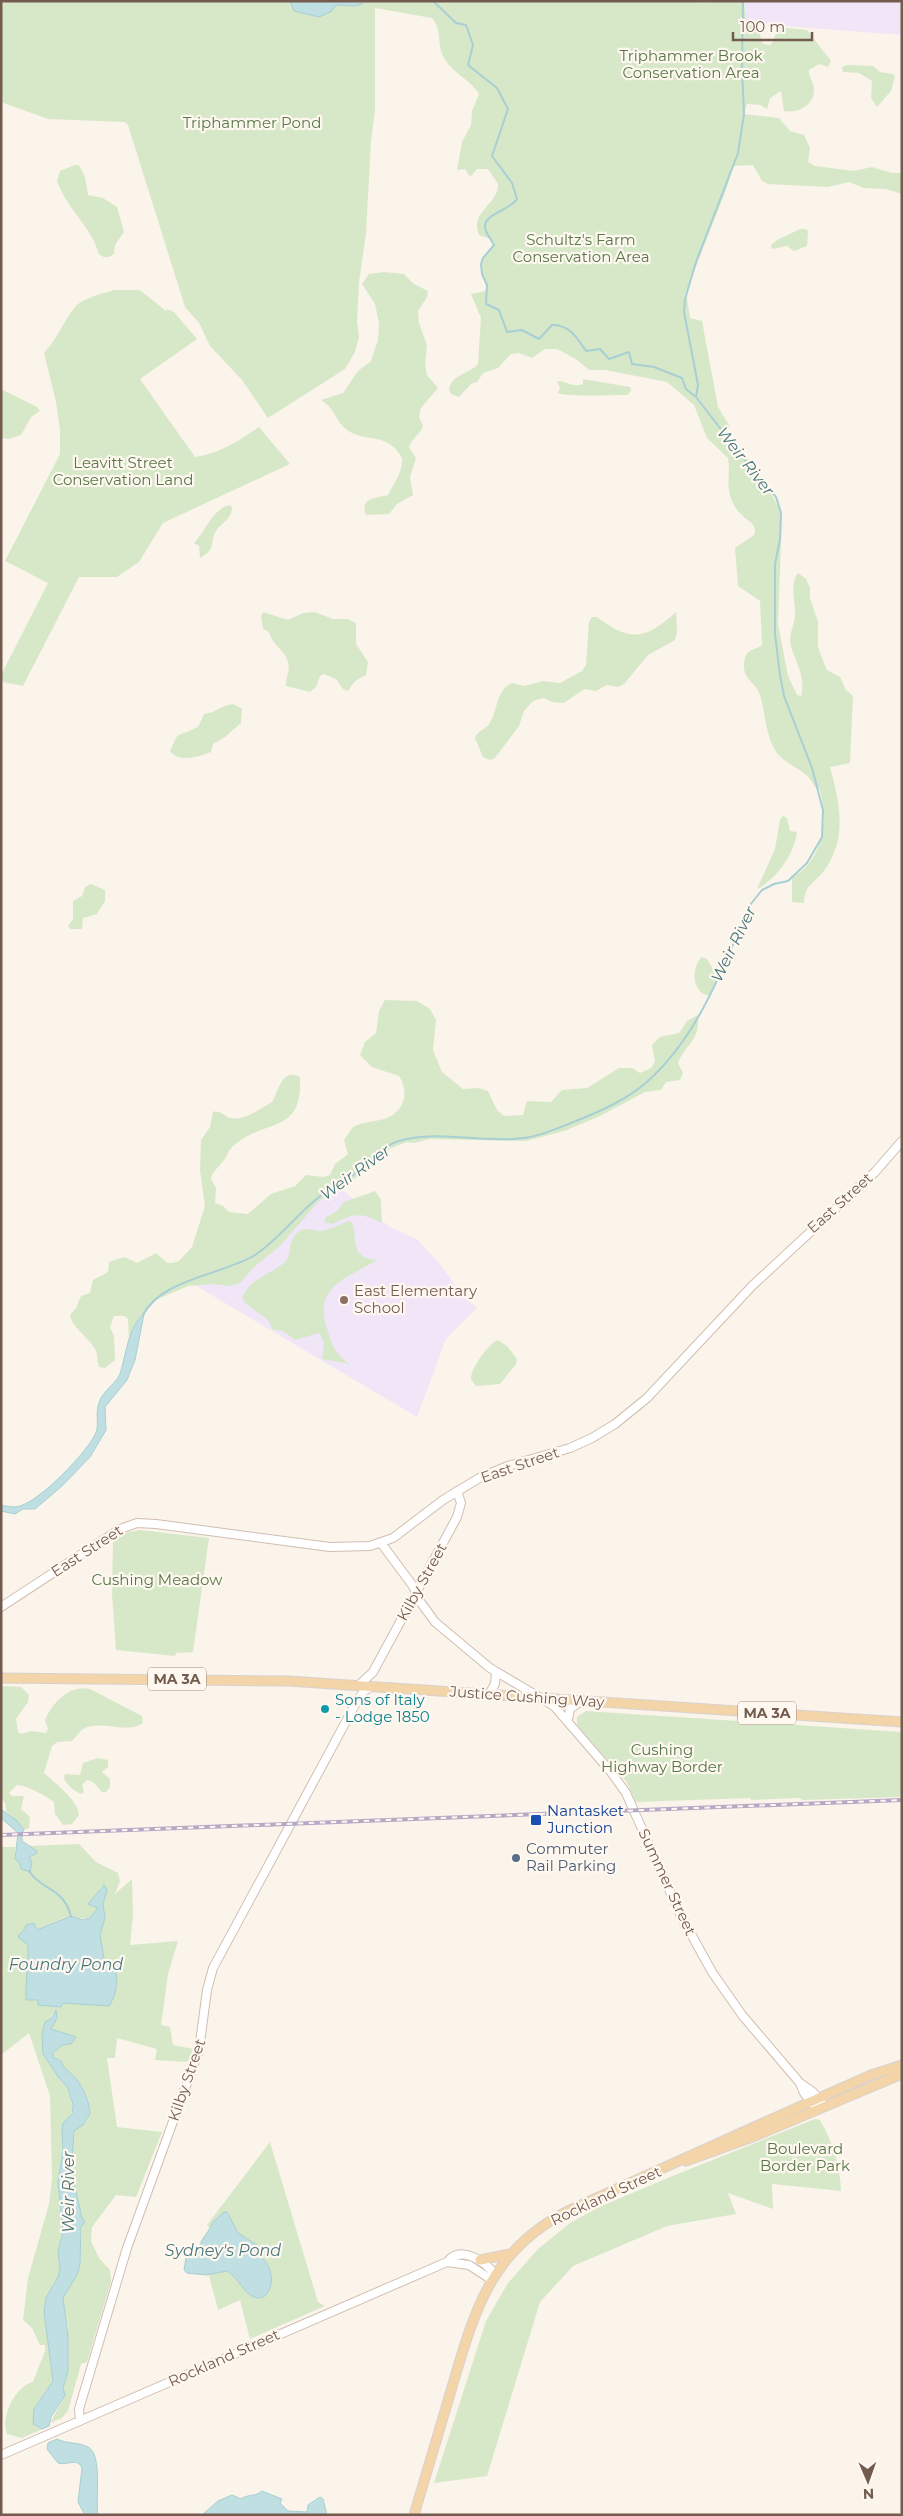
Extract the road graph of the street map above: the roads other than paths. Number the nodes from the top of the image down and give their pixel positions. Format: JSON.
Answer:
{"nodes":[{"id":1,"x":902,"y":1142,"type":"edge"},
{"id":2,"x":456,"y":1491,"type":"junction"},
{"id":3,"x":382,"y":1543,"type":"junction"},
{"id":4,"x":416,"y":1592,"type":"junction"},
{"id":5,"x":1,"y":1608,"type":"edge"},
{"id":6,"x":373,"y":1672,"type":"junction"},
{"id":7,"x":496,"y":1672,"type":"junction"},
{"id":8,"x":1,"y":1678,"type":"edge"},
{"id":9,"x":356,"y":1685,"type":"junction"},
{"id":10,"x":376,"y":1686,"type":"junction"},
{"id":11,"x":489,"y":1694,"type":"junction"},
{"id":12,"x":543,"y":1698,"type":"junction"},
{"id":13,"x":357,"y":1701,"type":"junction"},
{"id":14,"x":581,"y":1701,"type":"junction"},
{"id":15,"x":568,"y":1720,"type":"junction"},
{"id":16,"x":902,"y":1722,"type":"edge"},
{"id":17,"x":902,"y":2065,"type":"edge"},
{"id":18,"x":902,"y":2074,"type":"edge"},
{"id":19,"x":814,"y":2100,"type":"junction"},
{"id":20,"x":821,"y":2108,"type":"junction"},
{"id":21,"x":678,"y":2163,"type":"junction"},
{"id":22,"x":511,"y":2254,"type":"junction"},
{"id":23,"x":480,"y":2260,"type":"junction"},
{"id":24,"x":447,"y":2262,"type":"junction"},
{"id":25,"x":493,"y":2277,"type":"junction"},
{"id":26,"x":80,"y":2421,"type":"junction"},
{"id":27,"x":1,"y":2455,"type":"edge"},
{"id":28,"x":414,"y":2515,"type":"edge"}],
"edges":[{"from":1,"to":2,"type":"main road","name":"East Street"},
{"from":2,"to":3,"type":"main road","name":"East Street"},
{"from":2,"to":4,"type":"main road","name":"Kilby Street"},
{"from":3,"to":4,"type":"main road","name":"Summer Street"},
{"from":3,"to":5,"type":"main road","name":"East Street"},
{"from":4,"to":6,"type":"main road","name":"Kilby Street"},
{"from":4,"to":7,"type":"main road","name":"Summer Street"},
{"from":6,"to":9,"type":"main road","name":"Kilby Street"},
{"from":6,"to":10,"type":"main road"},
{"from":7,"to":11,"type":"main road"},
{"from":7,"to":12,"type":"main road","name":"Summer Street"},
{"from":8,"to":9,"type":"main road","name":"Justice Cushing Way","number":"MA 3A"},
{"from":9,"to":10,"type":"main road","name":"Justice Cushing Way","number":"MA 3A"},
{"from":9,"to":13,"type":"main road"},
{"from":10,"to":11,"type":"main road","name":"Justice Cushing Way","number":"MA 3A"},
{"from":10,"to":13,"type":"main road","name":"Kilby Street"},
{"from":11,"to":12,"type":"main road","name":"Justice Cushing Way","number":"MA 3A"},
{"from":12,"to":14,"type":"main road","name":"Justice Cushing Way","number":"MA 3A"},
{"from":12,"to":15,"type":"main road","name":"Summer Street"},
{"from":13,"to":26,"type":"main road","name":"Kilby Street"},
{"from":14,"to":15,"type":"main road"},
{"from":14,"to":16,"type":"main road","name":"Justice Cushing Way","number":"MA 3A"},
{"from":15,"to":19,"type":"main road","name":"Summer Street"},
{"from":17,"to":19,"type":"main road"},
{"from":18,"to":20,"type":"main road"},
{"from":19,"to":20,"type":"main road","name":"Summer Street"},
{"from":19,"to":21,"type":"main road","name":"Rockland Street"},
{"from":20,"to":21,"type":"main road","name":"Rockland Street"},
{"from":21,"to":22,"type":"main road","name":"Rockland Street"},
{"from":22,"to":23,"type":"main road"},
{"from":22,"to":25,"type":"main road","name":"Rockland Street"},
{"from":23,"to":24,"type":"main road","name":"Rockland Street"},
{"from":23,"to":25,"type":"main road"},
{"from":24,"to":25,"type":"main road"},
{"from":24,"to":26,"type":"main road","name":"Rockland Street"},
{"from":25,"to":28,"type":"main road","name":"Rockland Street"},
{"from":26,"to":27,"type":"main road","name":"Rockland Street"}]}
